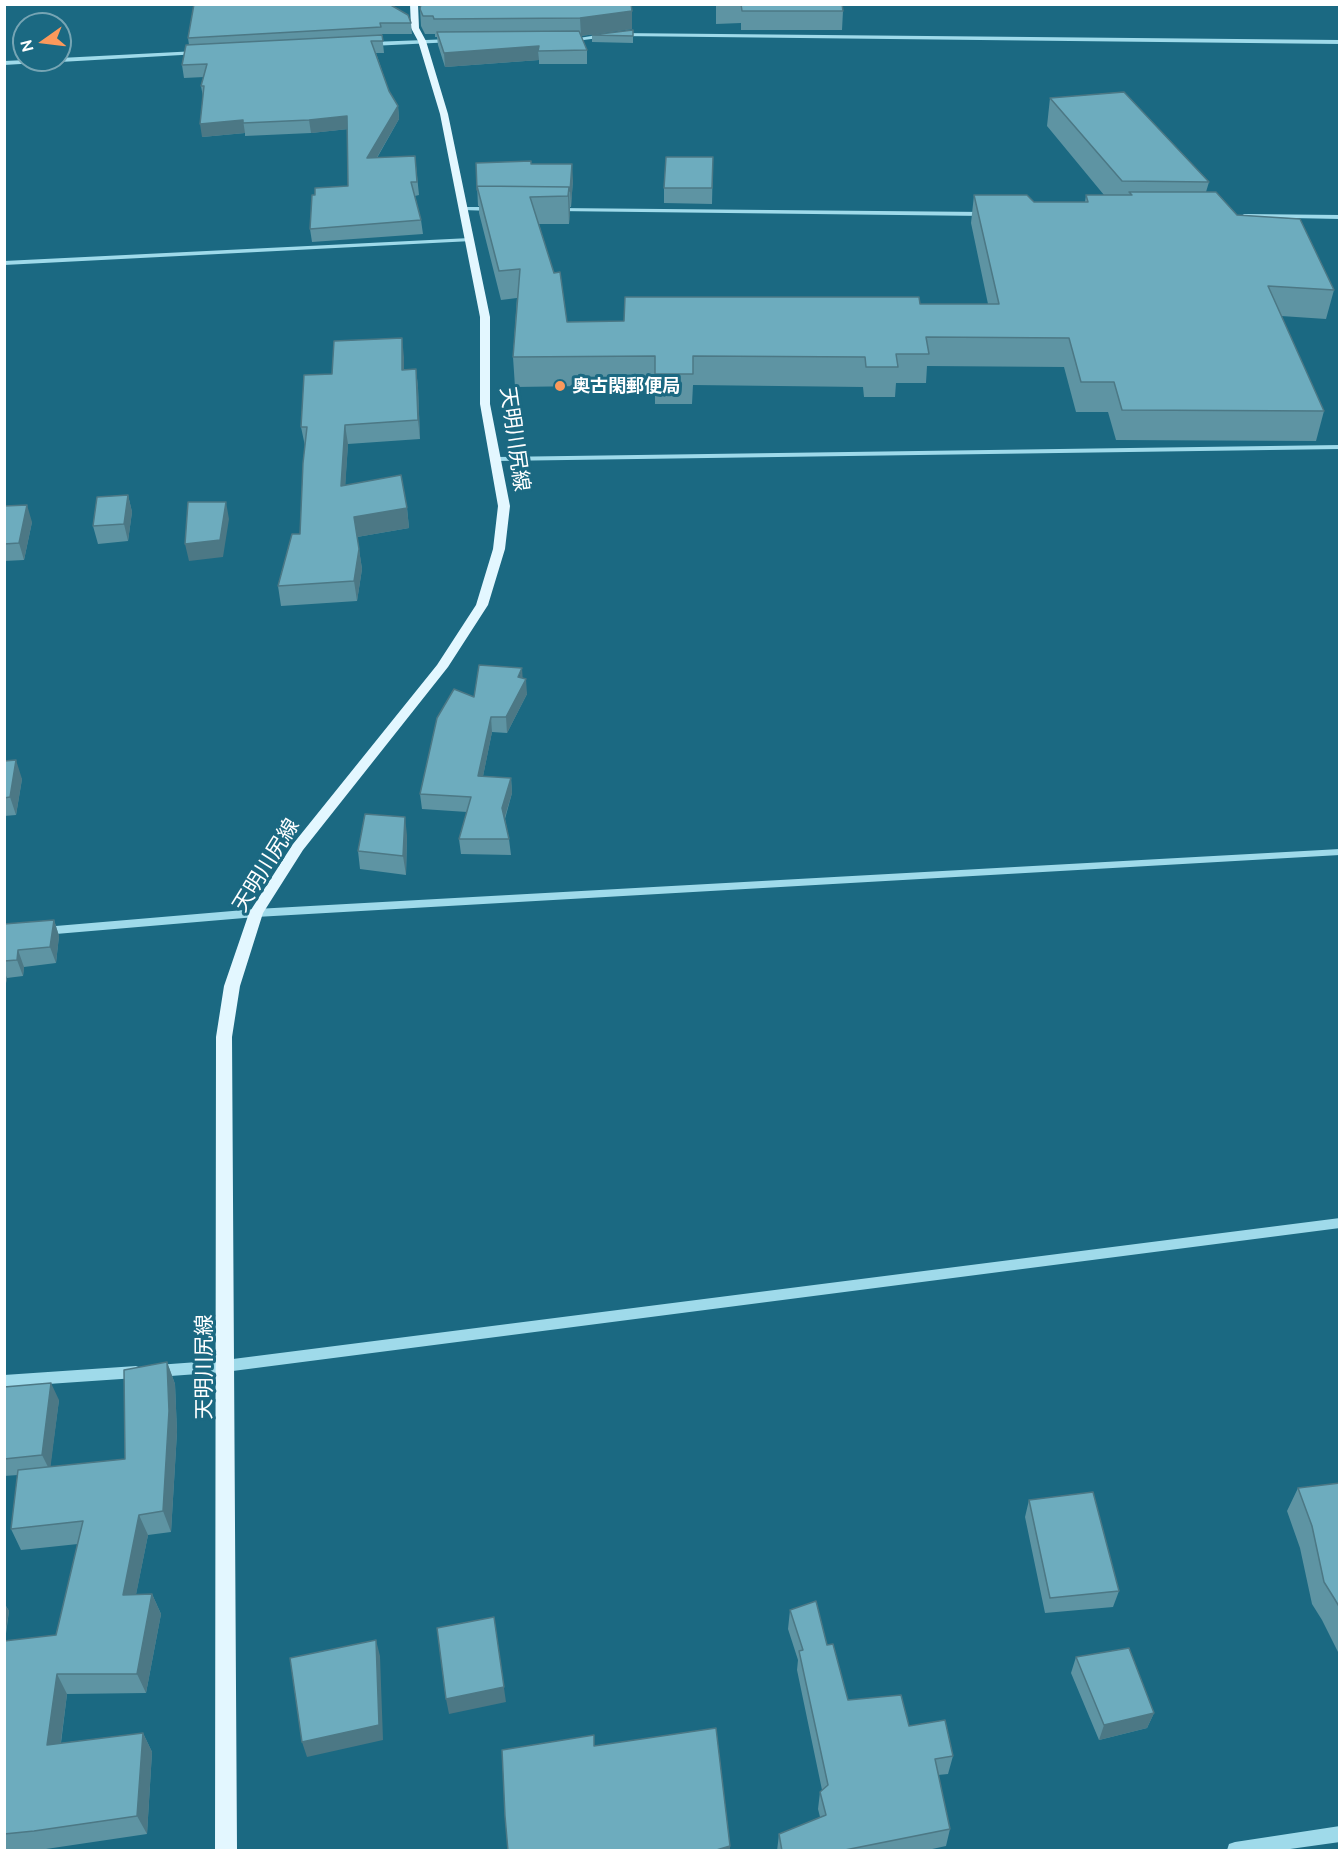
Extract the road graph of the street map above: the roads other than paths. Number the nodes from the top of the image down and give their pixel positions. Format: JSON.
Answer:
{"nodes":[{"id":1,"x":414,"y":4,"type":"edge"},
{"id":2,"x":558,"y":40,"type":"edge"},
{"id":3,"x":422,"y":41,"type":"junction"},
{"id":4,"x":456,"y":41,"type":"edge"},
{"id":5,"x":1340,"y":42,"type":"edge"},
{"id":6,"x":362,"y":44,"type":"edge"},
{"id":7,"x":207,"y":52,"type":"edge"},
{"id":8,"x":72,"y":59,"type":"edge"},
{"id":9,"x":464,"y":209,"type":"junction"},
{"id":10,"x":500,"y":209,"type":"edge"},
{"id":11,"x":547,"y":210,"type":"edge"},
{"id":12,"x":989,"y":214,"type":"edge"},
{"id":13,"x":1239,"y":216,"type":"edge"},
{"id":14,"x":1340,"y":217,"type":"edge"},
{"id":15,"x":470,"y":240,"type":"junction"},
{"id":16,"x":4,"y":263,"type":"edge"},
{"id":17,"x":1340,"y":447,"type":"edge"},
{"id":18,"x":497,"y":459,"type":"junction"},
{"id":19,"x":1340,"y":852,"type":"edge"},
{"id":20,"x":256,"y":913,"type":"junction"},
{"id":21,"x":27,"y":933,"type":"edge"},
{"id":22,"x":1340,"y":1223,"type":"edge"},
{"id":23,"x":225,"y":1366,"type":"junction"},
{"id":24,"x":4,"y":1381,"type":"edge"},
{"id":25,"x":1340,"y":1834,"type":"edge"},
{"id":26,"x":226,"y":1851,"type":"edge"},
{"id":27,"x":1235,"y":1851,"type":"edge"}],
"edges":[{"from":1,"to":3,"type":"main road","name":"天明川尻線"},
{"from":2,"to":5,"type":"street"},
{"from":3,"to":4,"type":"street"},
{"from":3,"to":6,"type":"street"},
{"from":3,"to":9,"type":"main road","name":"天明川尻線"},
{"from":7,"to":8,"type":"street"},
{"from":9,"to":10,"type":"street"},
{"from":9,"to":15,"type":"main road","name":"天明川尻線"},
{"from":11,"to":12,"type":"street"},
{"from":13,"to":14,"type":"street"},
{"from":15,"to":16,"type":"street"},
{"from":15,"to":18,"type":"main road","name":"天明川尻線"},
{"from":17,"to":18,"type":"street"},
{"from":18,"to":20,"type":"main road","name":"天明川尻線"},
{"from":19,"to":20,"type":"street"},
{"from":20,"to":21,"type":"street"},
{"from":20,"to":23,"type":"main road","name":"天明川尻線"},
{"from":22,"to":23,"type":"street"},
{"from":23,"to":24,"type":"street"},
{"from":23,"to":26,"type":"main road","name":"天明川尻線"},
{"from":25,"to":27,"type":"street"}]}
